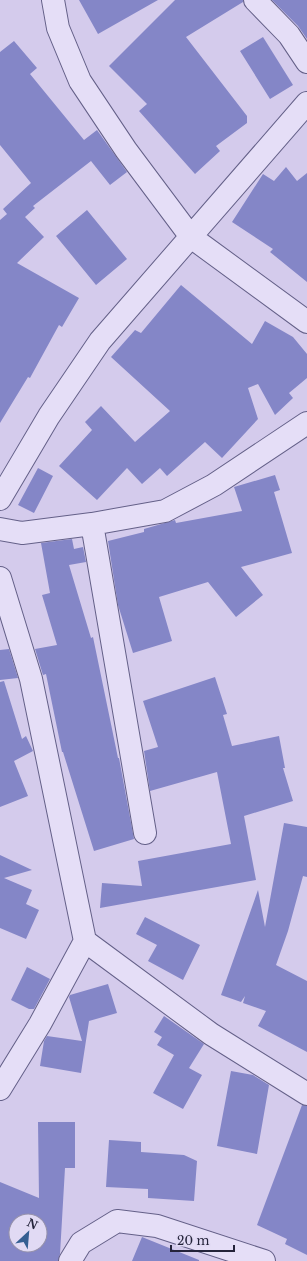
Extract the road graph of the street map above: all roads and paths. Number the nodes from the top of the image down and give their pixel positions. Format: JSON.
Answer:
{"nodes":[{"id":1,"x":53,"y":0,"type":"edge"},
{"id":2,"x":255,"y":0,"type":"edge"},
{"id":3,"x":307,"y":62,"type":"edge"},
{"id":4,"x":307,"y":103,"type":"edge"},
{"id":5,"x":191,"y":237,"type":"junction"},
{"id":6,"x":307,"y":322,"type":"edge"},
{"id":7,"x":307,"y":423,"type":"edge"},
{"id":8,"x":0,"y":499,"type":"edge"},
{"id":9,"x":92,"y":524,"type":"junction"},
{"id":10,"x":0,"y":529,"type":"edge"},
{"id":11,"x":0,"y":578,"type":"edge"},
{"id":12,"x":145,"y":833,"type":"dead end"},
{"id":13,"x":85,"y":941,"type":"junction"},
{"id":14,"x":0,"y":1088,"type":"edge"},
{"id":15,"x":307,"y":1094,"type":"edge"},
{"id":16,"x":70,"y":1261,"type":"edge"},
{"id":17,"x":264,"y":1261,"type":"edge"}],
"edges":[{"from":1,"to":5,"type":"street"},
{"from":2,"to":3,"type":"street"},
{"from":4,"to":5,"type":"street"},
{"from":5,"to":6,"type":"street"},
{"from":5,"to":8,"type":"street"},
{"from":7,"to":9,"type":"street"},
{"from":9,"to":10,"type":"street"},
{"from":9,"to":12,"type":"street"},
{"from":11,"to":13,"type":"street"},
{"from":13,"to":14,"type":"street"},
{"from":13,"to":15,"type":"street"},
{"from":16,"to":17,"type":"street"}]}
